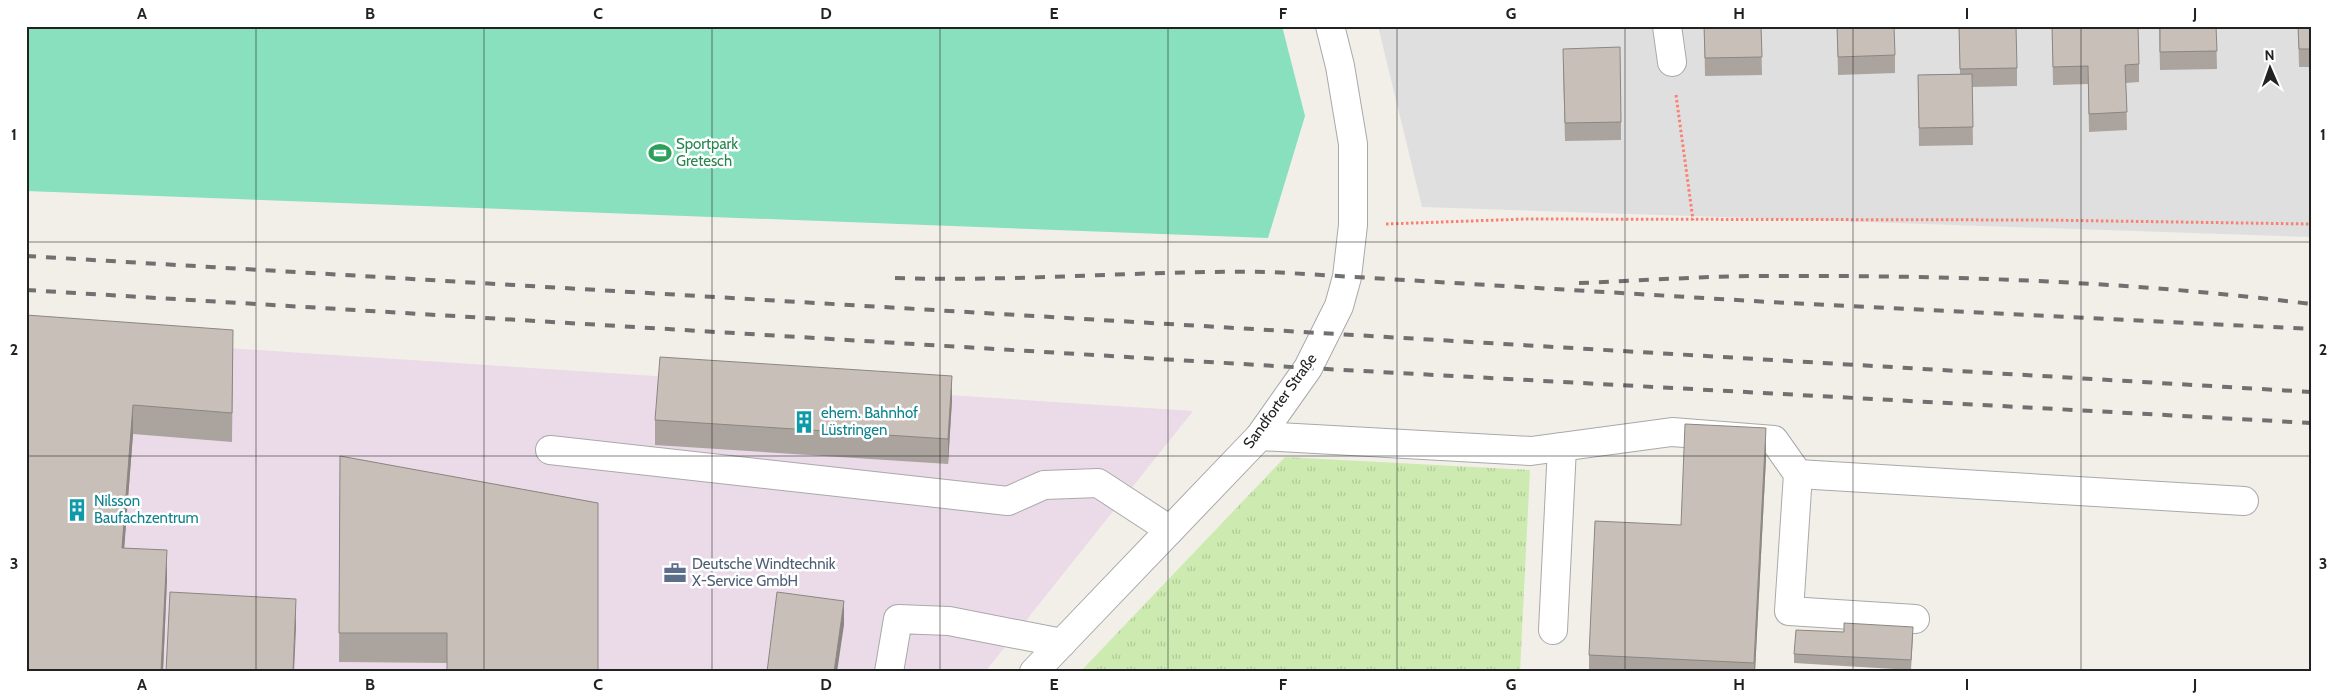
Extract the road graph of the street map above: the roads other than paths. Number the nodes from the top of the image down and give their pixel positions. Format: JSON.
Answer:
{"nodes":[{"id":1,"x":1330,"y":26,"type":"edge"},
{"id":2,"x":1667,"y":26,"type":"edge"},
{"id":3,"x":1672,"y":62,"type":"road end"},
{"id":4,"x":1260,"y":436,"type":"junction"},
{"id":5,"x":1562,"y":448,"type":"junction"},
{"id":6,"x":550,"y":450,"type":"dead end"},
{"id":7,"x":1798,"y":474,"type":"junction"},
{"id":8,"x":2244,"y":501,"type":"dead end"},
{"id":9,"x":1170,"y":530,"type":"junction"},
{"id":10,"x":1915,"y":619,"type":"dead end"},
{"id":11,"x":1553,"y":630,"type":"dead end"},
{"id":12,"x":1062,"y":643,"type":"junction"},
{"id":13,"x":889,"y":672,"type":"edge"},
{"id":14,"x":1034,"y":672,"type":"edge"}],
"edges":[{"from":1,"to":4,"type":"street","name":"Sandforter Straße"},
{"from":2,"to":3,"type":"street"},
{"from":4,"to":5,"type":"street"},
{"from":4,"to":9,"type":"street","name":"Sandforter Straße"},
{"from":5,"to":7,"type":"street"},
{"from":5,"to":11,"type":"street"},
{"from":6,"to":9,"type":"street"},
{"from":7,"to":8,"type":"street"},
{"from":7,"to":10,"type":"street"},
{"from":9,"to":12,"type":"street","name":"Sandforter Straße"},
{"from":12,"to":13,"type":"street"},
{"from":12,"to":14,"type":"street","name":"Sandforter Straße"}]}
